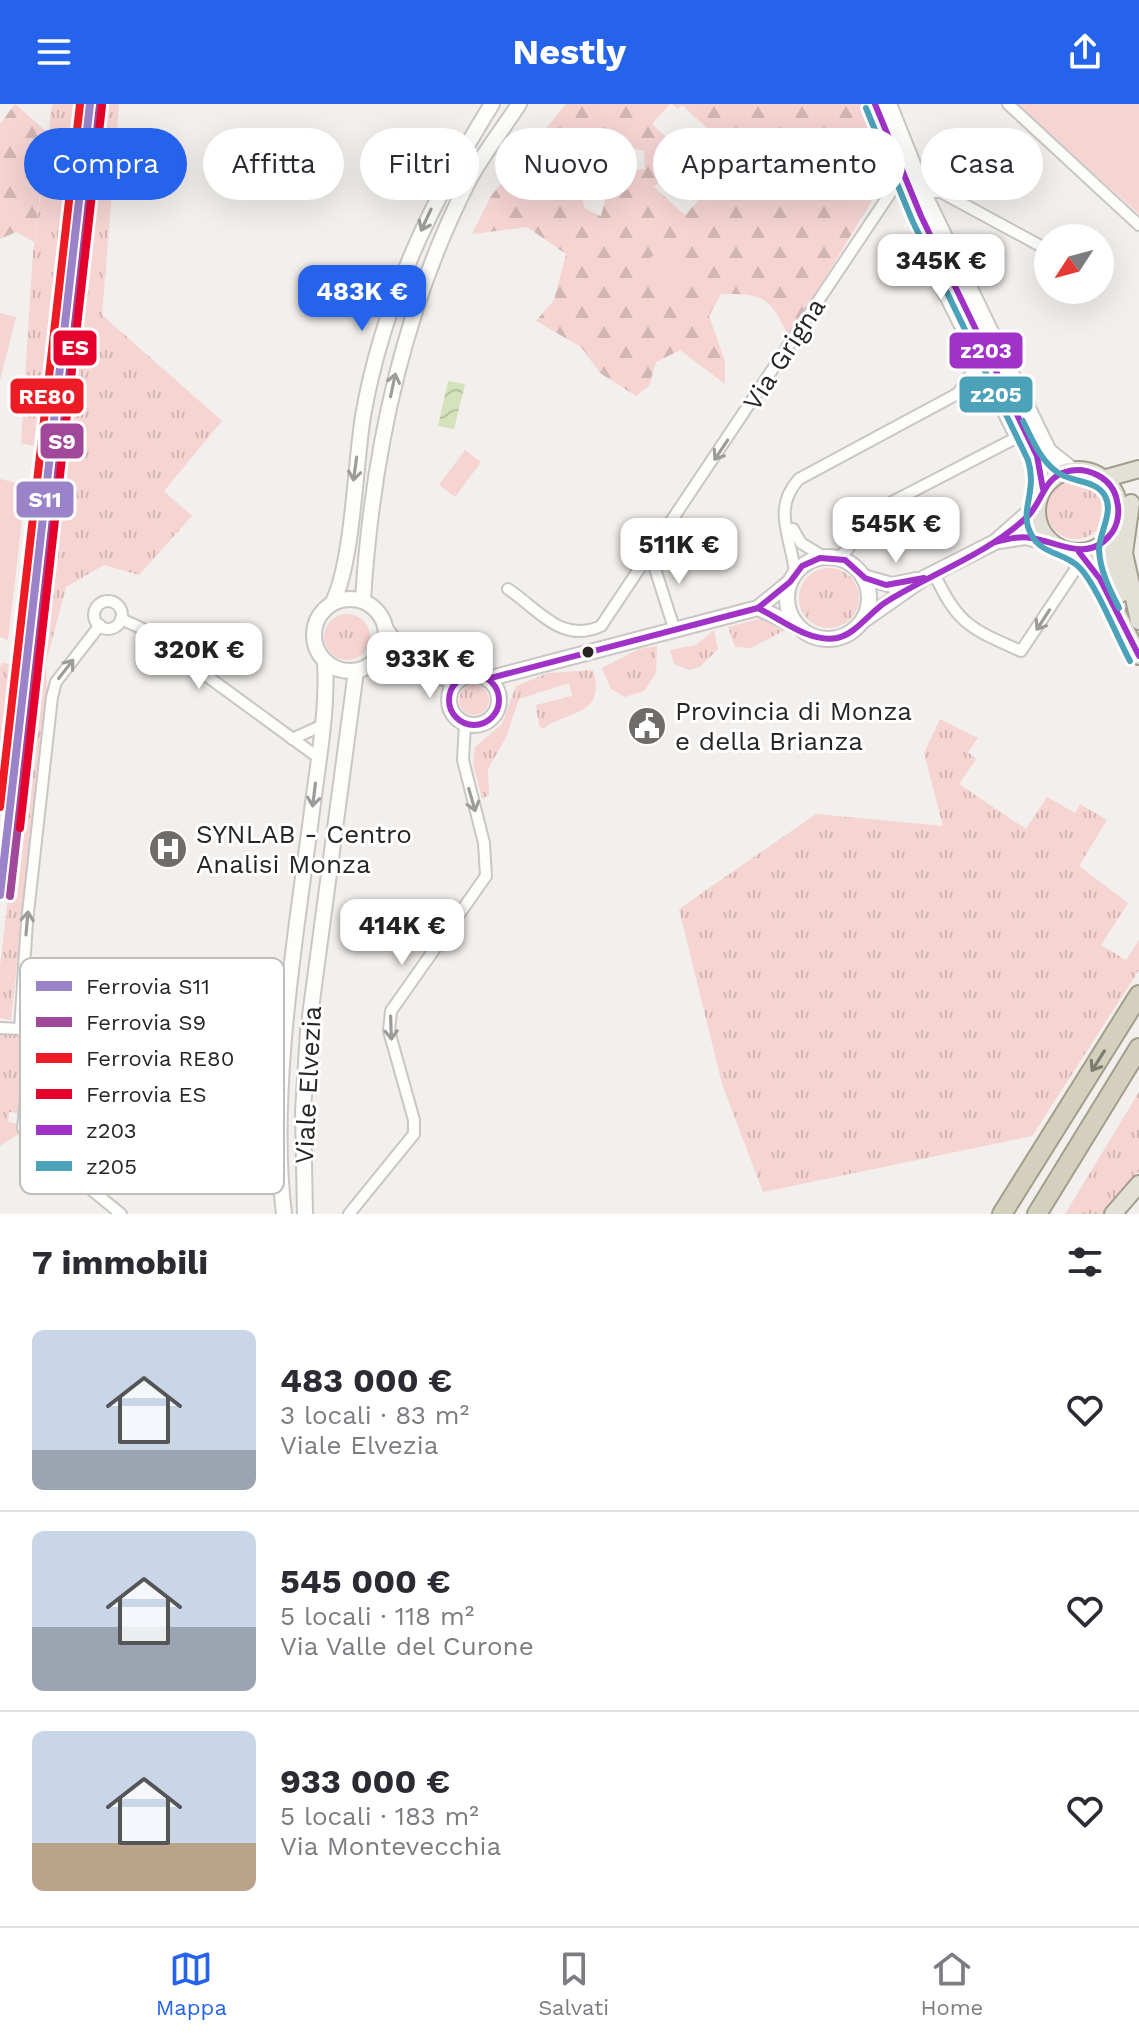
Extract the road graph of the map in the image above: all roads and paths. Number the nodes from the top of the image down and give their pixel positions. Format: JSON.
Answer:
{"nodes":[{"id":1,"x":492,"y":104,"type":"edge"},
{"id":2,"x":519,"y":104,"type":"edge"},
{"id":3,"x":875,"y":104,"type":"edge"},
{"id":4,"x":889,"y":104,"type":"edge"},
{"id":5,"x":1008,"y":104,"type":"edge"},
{"id":6,"x":885,"y":128,"type":"edge"},
{"id":7,"x":905,"y":177,"type":"edge"},
{"id":8,"x":921,"y":184,"type":"edge"},
{"id":9,"x":886,"y":200,"type":"edge"},
{"id":10,"x":928,"y":200,"type":"edge"},
{"id":11,"x":956,"y":200,"type":"edge"},
{"id":12,"x":1139,"y":225,"type":"edge"},
{"id":13,"x":1034,"y":242,"type":"edge"},
{"id":14,"x":935,"y":246,"type":"junction"},
{"id":15,"x":975,"y":355,"type":"junction"},
{"id":16,"x":991,"y":386,"type":"junction"},
{"id":17,"x":957,"y":394,"type":"junction"},
{"id":18,"x":1139,"y":469,"type":"edge"},
{"id":19,"x":1073,"y":470,"type":"junction"},
{"id":20,"x":1103,"y":479,"type":"junction"},
{"id":21,"x":1043,"y":489,"type":"junction"},
{"id":22,"x":1135,"y":497,"type":"edge"},
{"id":23,"x":1036,"y":506,"type":"junction"},
{"id":24,"x":783,"y":509,"type":"junction"},
{"id":25,"x":1118,"y":517,"type":"junction"},
{"id":26,"x":1110,"y":537,"type":"junction"},
{"id":27,"x":995,"y":542,"type":"junction"},
{"id":28,"x":1054,"y":544,"type":"junction"},
{"id":29,"x":1076,"y":552,"type":"junction"},
{"id":30,"x":650,"y":553,"type":"junction"},
{"id":31,"x":831,"y":558,"type":"junction"},
{"id":32,"x":929,"y":576,"type":"junction"},
{"id":33,"x":793,"y":577,"type":"junction"},
{"id":34,"x":863,"y":577,"type":"junction"},
{"id":35,"x":508,"y":589,"type":"dead end"},
{"id":36,"x":363,"y":600,"type":"junction"},
{"id":37,"x":333,"y":602,"type":"junction"},
{"id":38,"x":758,"y":608,"type":"junction"},
{"id":39,"x":121,"y":619,"type":"junction"},
{"id":40,"x":861,"y":623,"type":"junction"},
{"id":41,"x":1139,"y":624,"type":"edge"},
{"id":42,"x":100,"y":625,"type":"junction"},
{"id":43,"x":674,"y":628,"type":"junction"},
{"id":44,"x":802,"y":630,"type":"junction"},
{"id":45,"x":387,"y":631,"type":"junction"},
{"id":46,"x":1139,"y":656,"type":"edge"},
{"id":47,"x":409,"y":658,"type":"junction"},
{"id":48,"x":376,"y":661,"type":"junction"},
{"id":49,"x":325,"y":662,"type":"junction"},
{"id":50,"x":356,"y":671,"type":"junction"},
{"id":51,"x":515,"y":674,"type":"junction"},
{"id":52,"x":437,"y":677,"type":"junction"},
{"id":53,"x":487,"y":679,"type":"junction"},
{"id":54,"x":459,"y":680,"type":"junction"},
{"id":55,"x":497,"y":693,"type":"junction"},
{"id":56,"x":449,"y":698,"type":"junction"},
{"id":57,"x":465,"y":724,"type":"junction"},
{"id":58,"x":323,"y":725,"type":"junction"},
{"id":59,"x":292,"y":739,"type":"junction"},
{"id":60,"x":319,"y":758,"type":"junction"},
{"id":61,"x":25,"y":958,"type":"edge"},
{"id":62,"x":1139,"y":995,"type":"edge"},
{"id":63,"x":1,"y":1028,"type":"edge"},
{"id":64,"x":20,"y":1029,"type":"edge"},
{"id":65,"x":1139,"y":1048,"type":"edge"},
{"id":66,"x":284,"y":1075,"type":"edge"},
{"id":67,"x":1139,"y":1184,"type":"edge"},
{"id":68,"x":97,"y":1194,"type":"edge"},
{"id":69,"x":283,"y":1194,"type":"edge"},
{"id":70,"x":121,"y":1214,"type":"edge"},
{"id":71,"x":284,"y":1214,"type":"edge"},
{"id":72,"x":305,"y":1214,"type":"edge"},
{"id":73,"x":349,"y":1214,"type":"edge"},
{"id":74,"x":1002,"y":1214,"type":"edge"},
{"id":75,"x":1037,"y":1214,"type":"edge"},
{"id":76,"x":1113,"y":1214,"type":"edge"}],
"edges":[{"from":1,"to":37,"type":"main road","name":"Viale Elvezia","one_way":true},
{"from":36,"to":2,"type":"main road","one_way":true},
{"from":3,"to":6,"type":"main road"},
{"from":4,"to":8,"type":"main road"},
{"from":5,"to":12,"type":"street"},
{"from":7,"to":14,"type":"main road"},
{"from":9,"to":30,"type":"street","name":"Via Grigna","one_way":true},
{"from":10,"to":19,"type":"main road"},
{"from":11,"to":13,"type":"street"},
{"from":14,"to":15,"type":"street"},
{"from":14,"to":21,"type":"main road"},
{"from":15,"to":16,"type":"street"},
{"from":15,"to":17,"type":"street"},
{"from":16,"to":17,"type":"street"},
{"from":16,"to":31,"type":"street"},
{"from":17,"to":24,"type":"street"},
{"from":18,"to":20,"type":"main road"},
{"from":19,"to":20,"type":"main road"},
{"from":19,"to":21,"type":"main road"},
{"from":20,"to":25,"type":"main road"},
{"from":21,"to":23,"type":"main road"},
{"from":22,"to":25,"type":"main road"},
{"from":22,"to":41,"type":"main road"},
{"from":23,"to":27,"type":"main road"},
{"from":23,"to":28,"type":"main road"},
{"from":24,"to":31,"type":"street"},
{"from":24,"to":33,"type":"street"},
{"from":25,"to":26,"type":"main road"},
{"from":26,"to":29,"type":"main road"},
{"from":26,"to":41,"type":"main road"},
{"from":27,"to":28,"type":"main road"},
{"from":27,"to":32,"type":"main road"},
{"from":28,"to":29,"type":"main road"},
{"from":29,"to":32,"type":"street","one_way":true},
{"from":29,"to":46,"type":"main road"},
{"from":30,"to":35,"type":"street","name":"Via Grigna"},
{"from":30,"to":43,"type":"street"},
{"from":31,"to":33,"type":"main road"},
{"from":31,"to":34,"type":"main road"},
{"from":32,"to":34,"type":"main road"},
{"from":32,"to":40,"type":"main road"},
{"from":33,"to":38,"type":"main road"},
{"from":33,"to":44,"type":"main road"},
{"from":34,"to":40,"type":"main road"},
{"from":36,"to":37,"type":"main road"},
{"from":36,"to":45,"type":"main road"},
{"from":37,"to":49,"type":"main road","name":"Viale Elvezia"},
{"from":38,"to":43,"type":"main road"},
{"from":38,"to":44,"type":"main road"},
{"from":39,"to":42,"type":"street"},
{"from":39,"to":42,"type":"street"},
{"from":39,"to":59,"type":"street"},
{"from":40,"to":44,"type":"main road"},
{"from":61,"to":42,"type":"street","one_way":true},
{"from":43,"to":51,"type":"main road"},
{"from":45,"to":47,"type":"main road"},
{"from":45,"to":48,"type":"main road"},
{"from":47,"to":48,"type":"main road"},
{"from":47,"to":52,"type":"main road"},
{"from":48,"to":50,"type":"main road"},
{"from":49,"to":50,"type":"main road"},
{"from":49,"to":58,"type":"main road","name":"Viale Elvezia"},
{"from":50,"to":72,"type":"main road","name":"Viale Elvezia"},
{"from":51,"to":53,"type":"main road"},
{"from":51,"to":55,"type":"main road"},
{"from":52,"to":54,"type":"main road"},
{"from":52,"to":56,"type":"main road"},
{"from":53,"to":54,"type":"main road"},
{"from":53,"to":55,"type":"main road"},
{"from":54,"to":56,"type":"main road"},
{"from":55,"to":57,"type":"main road"},
{"from":56,"to":57,"type":"main road"},
{"from":57,"to":73,"type":"street","one_way":true},
{"from":58,"to":59,"type":"street"},
{"from":58,"to":60,"type":"main road","name":"Viale Elvezia"},
{"from":59,"to":60,"type":"street"},
{"from":60,"to":66,"type":"main road","name":"Viale Elvezia","one_way":true},
{"from":62,"to":74,"type":"highway","one_way":true},
{"from":63,"to":64,"type":"street"},
{"from":65,"to":75,"type":"highway"},
{"from":67,"to":76,"type":"main road"},
{"from":68,"to":70,"type":"street"},
{"from":69,"to":71,"type":"main road","name":"Viale Elvezia","one_way":true}]}
